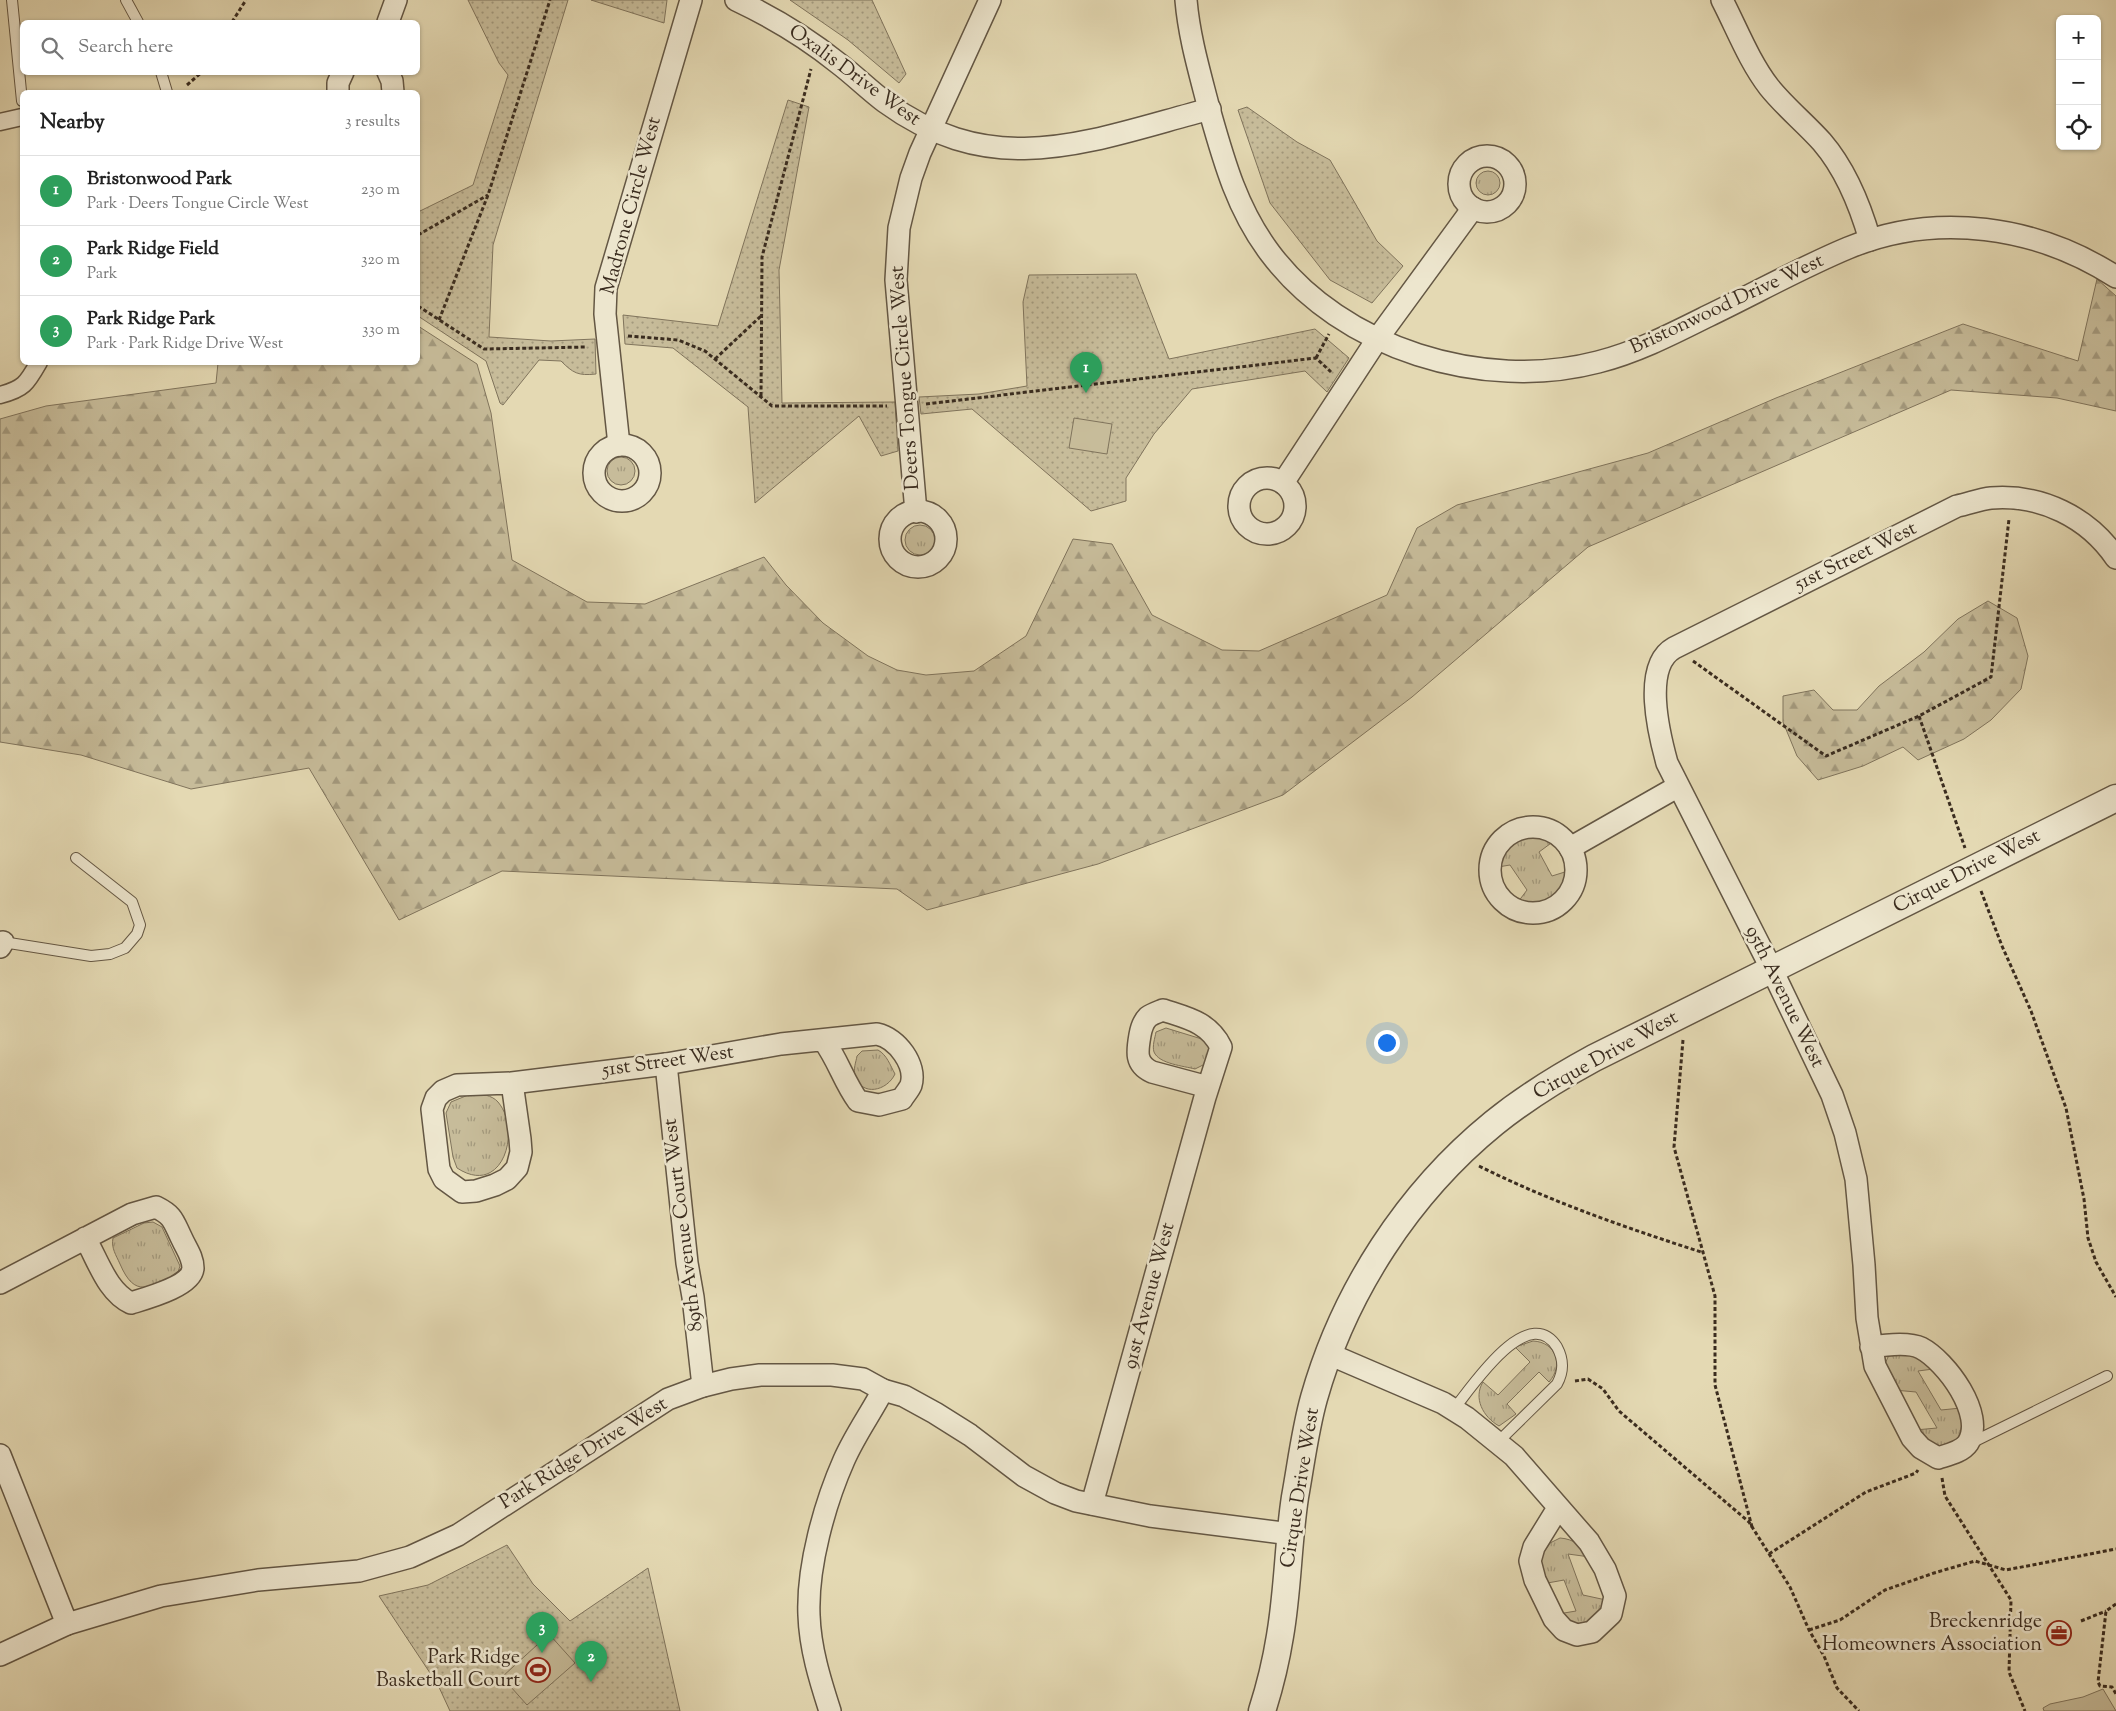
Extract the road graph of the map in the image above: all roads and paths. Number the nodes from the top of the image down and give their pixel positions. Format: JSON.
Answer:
{"nodes":[{"id":1,"x":12,"y":0,"type":"edge"},
{"id":2,"x":126,"y":0,"type":"edge"},
{"id":3,"x":246,"y":0,"type":"edge"},
{"id":4,"x":396,"y":0,"type":"edge"},
{"id":5,"x":550,"y":0,"type":"edge"},
{"id":6,"x":691,"y":0,"type":"edge"},
{"id":7,"x":736,"y":0,"type":"edge"},
{"id":8,"x":990,"y":0,"type":"edge"},
{"id":9,"x":1186,"y":0,"type":"edge"},
{"id":10,"x":1722,"y":0,"type":"edge"},
{"id":11,"x":137,"y":20,"type":"edge"},
{"id":12,"x":233,"y":20,"type":"edge"},
{"id":13,"x":389,"y":20,"type":"edge"},
{"id":14,"x":817,"y":47,"type":"junction"},
{"id":15,"x":162,"y":75,"type":"edge"},
{"id":16,"x":199,"y":75,"type":"edge"},
{"id":17,"x":342,"y":75,"type":"edge"},
{"id":18,"x":389,"y":75,"type":"edge"},
{"id":19,"x":187,"y":85,"type":"dead end"},
{"id":20,"x":21,"y":90,"type":"edge"},
{"id":21,"x":166,"y":90,"type":"edge"},
{"id":22,"x":338,"y":90,"type":"edge"},
{"id":23,"x":393,"y":90,"type":"edge"},
{"id":24,"x":1210,"y":109,"type":"junction"},
{"id":25,"x":20,"y":117,"type":"edge"},
{"id":26,"x":0,"y":122,"type":"edge"},
{"id":27,"x":931,"y":130,"type":"junction"},
{"id":28,"x":488,"y":195,"type":"junction"},
{"id":29,"x":1473,"y":208,"type":"dead end"},
{"id":30,"x":420,"y":234,"type":"edge"},
{"id":31,"x":1870,"y":240,"type":"junction"},
{"id":32,"x":2116,"y":277,"type":"edge"},
{"id":33,"x":420,"y":307,"type":"edge"},
{"id":34,"x":762,"y":316,"type":"junction"},
{"id":35,"x":1338,"y":316,"type":"junction"},
{"id":36,"x":439,"y":320,"type":"junction"},
{"id":37,"x":1378,"y":338,"type":"junction"},
{"id":38,"x":607,"y":342,"type":"junction"},
{"id":39,"x":1316,"y":358,"type":"junction"},
{"id":40,"x":715,"y":359,"type":"junction"},
{"id":41,"x":37,"y":365,"type":"edge"},
{"id":42,"x":1346,"y":387,"type":"junction"},
{"id":43,"x":0,"y":395,"type":"edge"},
{"id":44,"x":761,"y":397,"type":"junction"},
{"id":45,"x":906,"y":406,"type":"junction"},
{"id":46,"x":620,"y":445,"type":"dead end"},
{"id":47,"x":1283,"y":483,"type":"dead end"},
{"id":48,"x":2011,"y":498,"type":"junction"},
{"id":49,"x":916,"y":512,"type":"dead end"},
{"id":50,"x":2116,"y":558,"type":"edge"},
{"id":51,"x":1667,"y":654,"type":"junction"},
{"id":52,"x":1919,"y":716,"type":"junction"},
{"id":53,"x":1677,"y":787,"type":"junction"},
{"id":54,"x":2116,"y":798,"type":"edge"},
{"id":55,"x":1570,"y":848,"type":"junction"},
{"id":56,"x":76,"y":858,"type":"dead end"},
{"id":57,"x":1972,"y":870,"type":"junction"},
{"id":58,"x":1,"y":945,"type":"edge"},
{"id":59,"x":1772,"y":970,"type":"junction"},
{"id":60,"x":1685,"y":1012,"type":"junction"},
{"id":61,"x":824,"y":1041,"type":"dead end"},
{"id":62,"x":666,"y":1064,"type":"junction"},
{"id":63,"x":512,"y":1083,"type":"junction"},
{"id":64,"x":1208,"y":1087,"type":"dead end"},
{"id":65,"x":1458,"y":1156,"type":"junction"},
{"id":66,"x":86,"y":1238,"type":"junction"},
{"id":67,"x":1704,"y":1253,"type":"junction"},
{"id":68,"x":0,"y":1283,"type":"edge"},
{"id":69,"x":2116,"y":1297,"type":"edge"},
{"id":70,"x":1872,"y":1346,"type":"junction"},
{"id":71,"x":1329,"y":1354,"type":"junction"},
{"id":72,"x":2107,"y":1376,"type":"dead end"},
{"id":73,"x":1557,"y":1384,"type":"junction"},
{"id":74,"x":703,"y":1386,"type":"junction"},
{"id":75,"x":883,"y":1390,"type":"junction"},
{"id":76,"x":1454,"y":1409,"type":"junction"},
{"id":77,"x":1498,"y":1442,"type":"junction"},
{"id":78,"x":1968,"y":1444,"type":"junction"},
{"id":79,"x":0,"y":1455,"type":"edge"},
{"id":80,"x":1934,"y":1456,"type":"junction"},
{"id":81,"x":1092,"y":1504,"type":"junction"},
{"id":82,"x":1558,"y":1508,"type":"junction"},
{"id":83,"x":1752,"y":1527,"type":"junction"},
{"id":84,"x":1291,"y":1534,"type":"junction"},
{"id":85,"x":2116,"y":1549,"type":"edge"},
{"id":86,"x":1770,"y":1554,"type":"junction"},
{"id":87,"x":1989,"y":1565,"type":"junction"},
{"id":88,"x":2116,"y":1604,"type":"edge"},
{"id":89,"x":2106,"y":1611,"type":"junction"},
{"id":90,"x":2081,"y":1621,"type":"dead end"},
{"id":91,"x":67,"y":1624,"type":"junction"},
{"id":92,"x":1809,"y":1630,"type":"junction"},
{"id":93,"x":0,"y":1655,"type":"edge"},
{"id":94,"x":2116,"y":1694,"type":"edge"},
{"id":95,"x":830,"y":1711,"type":"edge"},
{"id":96,"x":1262,"y":1711,"type":"edge"},
{"id":97,"x":1859,"y":1711,"type":"edge"},
{"id":98,"x":2025,"y":1711,"type":"edge"}],
"edges":[{"from":1,"to":20,"type":"lane"},
{"from":2,"to":11,"type":"lane"},
{"from":3,"to":12,"type":"path"},
{"from":4,"to":13,"type":"street"},
{"from":5,"to":28,"type":"path"},
{"from":6,"to":38,"type":"street","name":"Madrone Circle West"},
{"from":7,"to":14,"type":"street","name":"Oxalis Drive West"},
{"from":8,"to":27,"type":"street","name":"Deers Tongue Circle West"},
{"from":9,"to":24,"type":"street","name":"Bristonwood Drive West"},
{"from":10,"to":31,"type":"street"},
{"from":14,"to":27,"type":"street","name":"Oxalis Drive West"},
{"from":14,"to":34,"type":"path"},
{"from":15,"to":21,"type":"lane"},
{"from":16,"to":19,"type":"path"},
{"from":17,"to":22,"type":"street"},
{"from":18,"to":23,"type":"street"},
{"from":24,"to":27,"type":"street","name":"Oxalis Drive West"},
{"from":24,"to":35,"type":"street","name":"Bristonwood Drive West"},
{"from":25,"to":26,"type":"street"},
{"from":27,"to":45,"type":"street","name":"Deers Tongue Circle West"},
{"from":28,"to":30,"type":"path"},
{"from":28,"to":36,"type":"path"},
{"from":29,"to":37,"type":"street"},
{"from":31,"to":32,"type":"street","name":"Bristonwood Drive West"},
{"from":31,"to":37,"type":"street","name":"Bristonwood Drive West"},
{"from":33,"to":36,"type":"path"},
{"from":34,"to":40,"type":"path"},
{"from":34,"to":44,"type":"path"},
{"from":35,"to":37,"type":"street","name":"Bristonwood Drive West"},
{"from":35,"to":39,"type":"path"},
{"from":36,"to":38,"type":"path"},
{"from":37,"to":42,"type":"street"},
{"from":38,"to":40,"type":"path"},
{"from":38,"to":46,"type":"street","name":"Madrone Circle West"},
{"from":39,"to":42,"type":"path"},
{"from":39,"to":45,"type":"path"},
{"from":40,"to":44,"type":"path"},
{"from":41,"to":43,"type":"street"},
{"from":42,"to":47,"type":"street"},
{"from":44,"to":45,"type":"path"},
{"from":45,"to":49,"type":"street","name":"Deers Tongue Circle West"},
{"from":48,"to":50,"type":"street","name":"51st Street West"},
{"from":48,"to":51,"type":"street","name":"51st Street West"},
{"from":48,"to":52,"type":"path"},
{"from":51,"to":52,"type":"path"},
{"from":51,"to":53,"type":"street","name":"95th Avenue West"},
{"from":52,"to":57,"type":"path"},
{"from":53,"to":55,"type":"street"},
{"from":53,"to":59,"type":"street","name":"95th Avenue West"},
{"from":54,"to":57,"type":"street","name":"Cirque Drive West"},
{"from":55,"to":55,"type":"street"},
{"from":56,"to":58,"type":"lane"},
{"from":57,"to":59,"type":"street","name":"Cirque Drive West"},
{"from":57,"to":69,"type":"path"},
{"from":59,"to":60,"type":"street","name":"Cirque Drive West"},
{"from":59,"to":70,"type":"street","name":"95th Avenue West"},
{"from":60,"to":65,"type":"street","name":"Cirque Drive West"},
{"from":60,"to":67,"type":"path"},
{"from":61,"to":62,"type":"street","name":"51st Street West"},
{"from":62,"to":63,"type":"street","name":"51st Street West"},
{"from":62,"to":74,"type":"street","name":"89th Avenue Court West"},
{"from":63,"to":63,"type":"street","name":"51st Street West"},
{"from":64,"to":81,"type":"street","name":"91st Avenue West"},
{"from":65,"to":67,"type":"path"},
{"from":65,"to":71,"type":"street","name":"Cirque Drive West"},
{"from":66,"to":66,"type":"street"},
{"from":66,"to":68,"type":"street"},
{"from":67,"to":83,"type":"path"},
{"from":70,"to":78,"type":"street"},
{"from":70,"to":80,"type":"street","name":"95th Avenue West"},
{"from":71,"to":76,"type":"street"},
{"from":71,"to":84,"type":"street","name":"Cirque Drive West"},
{"from":72,"to":78,"type":"lane"},
{"from":73,"to":76,"type":"lane"},
{"from":73,"to":77,"type":"lane"},
{"from":73,"to":83,"type":"path"},
{"from":74,"to":75,"type":"street","name":"Park Ridge Drive West"},
{"from":74,"to":91,"type":"street","name":"Park Ridge Drive West"},
{"from":75,"to":81,"type":"street","name":"Park Ridge Drive West"},
{"from":75,"to":95,"type":"street"},
{"from":76,"to":77,"type":"street"},
{"from":77,"to":82,"type":"street"},
{"from":78,"to":80,"type":"street"},
{"from":79,"to":91,"type":"street"},
{"from":80,"to":86,"type":"path"},
{"from":80,"to":87,"type":"path"},
{"from":81,"to":84,"type":"street","name":"Park Ridge Drive West"},
{"from":82,"to":82,"type":"street"},
{"from":83,"to":86,"type":"path"},
{"from":84,"to":96,"type":"street","name":"Cirque Drive West"},
{"from":85,"to":87,"type":"path"},
{"from":86,"to":92,"type":"path"},
{"from":87,"to":92,"type":"path"},
{"from":87,"to":98,"type":"path"},
{"from":88,"to":89,"type":"path"},
{"from":89,"to":90,"type":"path"},
{"from":89,"to":94,"type":"path"},
{"from":91,"to":93,"type":"street","name":"Park Ridge Drive West"},
{"from":92,"to":97,"type":"path"}]}
